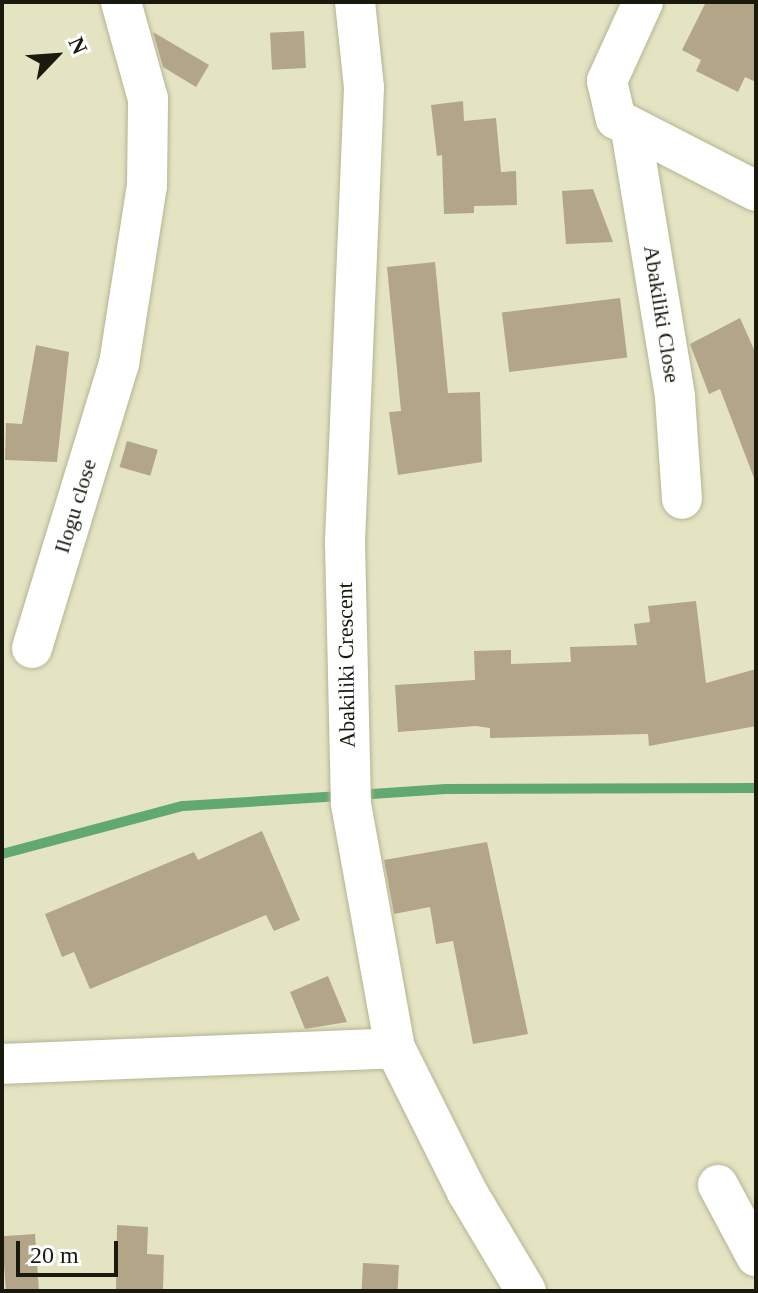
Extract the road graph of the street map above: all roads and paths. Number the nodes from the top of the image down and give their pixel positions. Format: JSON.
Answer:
{"nodes":[{"id":1,"x":121,"y":2,"type":"edge"},
{"id":2,"x":355,"y":2,"type":"edge"},
{"id":3,"x":643,"y":2,"type":"edge"},
{"id":4,"x":620,"y":118,"type":"junction"},
{"id":5,"x":756,"y":191,"type":"edge"},
{"id":6,"x":682,"y":499,"type":"dead end"},
{"id":7,"x":32,"y":648,"type":"dead end"},
{"id":8,"x":395,"y":1048,"type":"junction"},
{"id":9,"x":2,"y":1064,"type":"edge"},
{"id":10,"x":718,"y":1185,"type":"dead end"},
{"id":11,"x":756,"y":1256,"type":"edge"},
{"id":12,"x":526,"y":1291,"type":"edge"}],
"edges":[{"from":1,"to":7,"type":"street","name":"Ilogu close"},
{"from":2,"to":8,"type":"street","name":"Abakiliki Crescent"},
{"from":3,"to":4,"type":"street","name":"Abakiliki Close"},
{"from":4,"to":5,"type":"street"},
{"from":4,"to":6,"type":"street","name":"Abakiliki Close"},
{"from":8,"to":9,"type":"street"},
{"from":8,"to":12,"type":"street","name":"Abakiliki Crescent"},
{"from":10,"to":11,"type":"street"}]}
